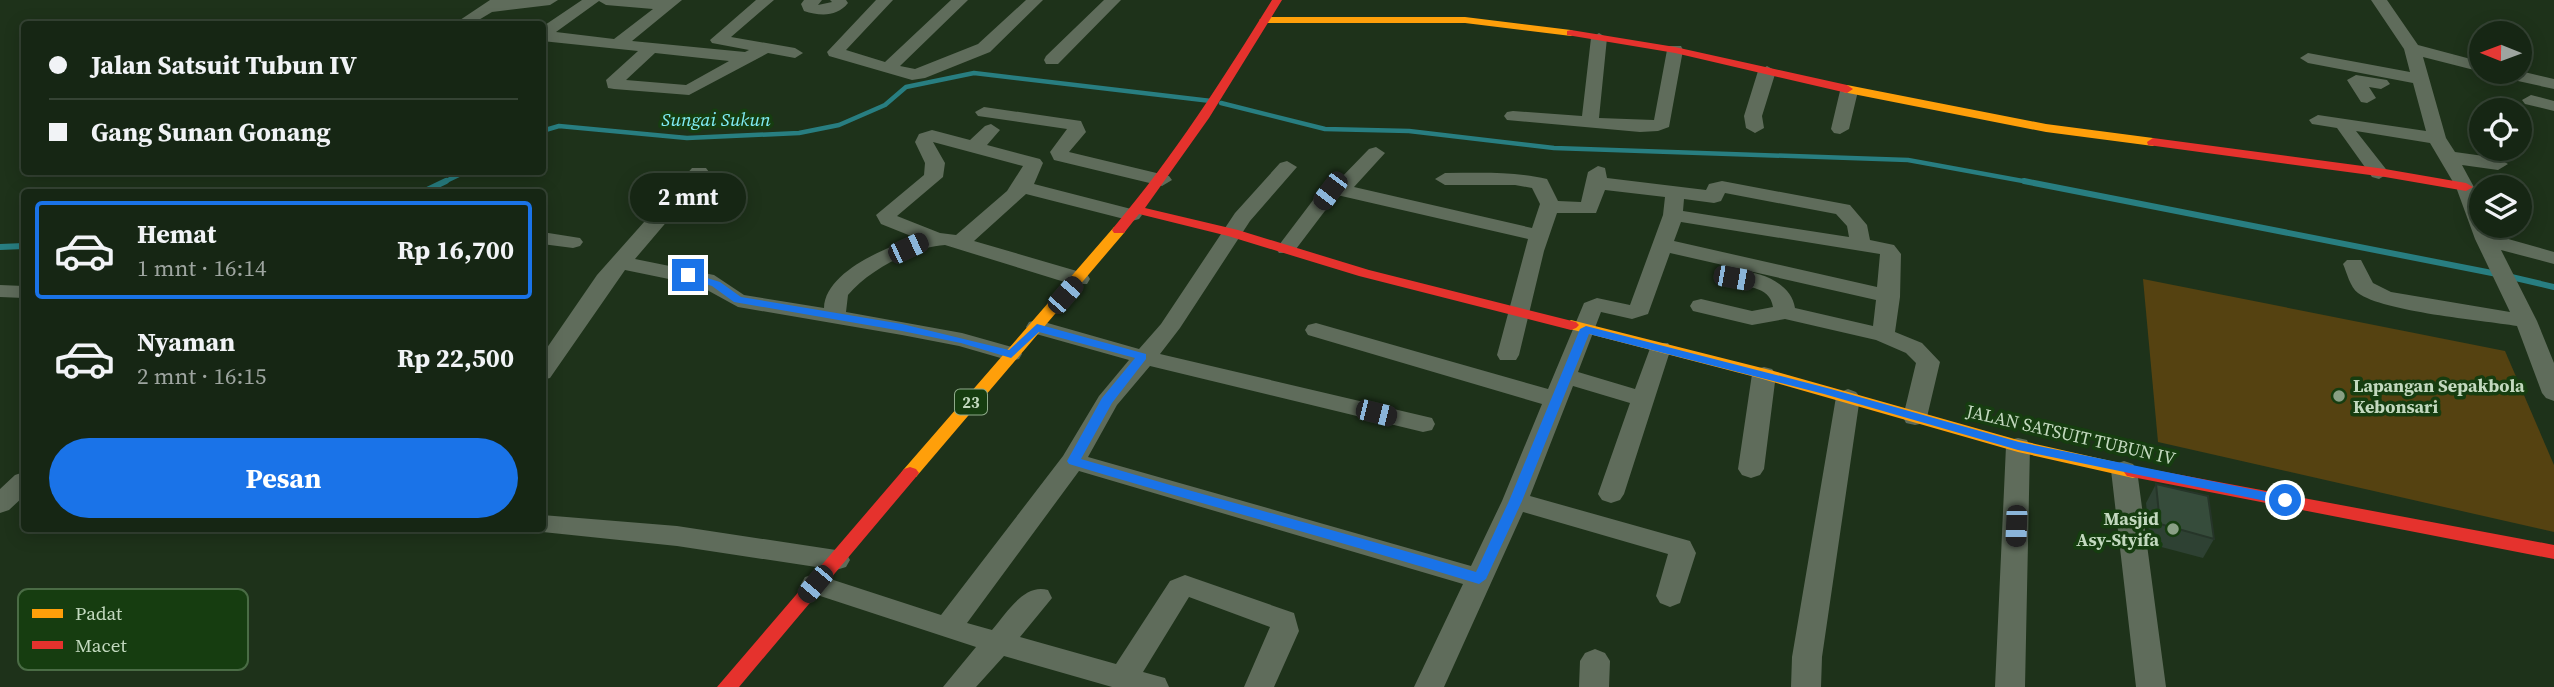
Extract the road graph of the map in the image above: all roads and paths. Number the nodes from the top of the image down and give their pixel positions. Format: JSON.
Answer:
{"nodes":[{"id":1,"x":550,"y":0,"type":"edge"},
{"id":2,"x":592,"y":0,"type":"edge"},
{"id":3,"x":606,"y":0,"type":"edge"},
{"id":4,"x":766,"y":0,"type":"edge"},
{"id":5,"x":838,"y":0,"type":"edge"},
{"id":6,"x":885,"y":0,"type":"edge"},
{"id":7,"x":960,"y":0,"type":"edge"},
{"id":8,"x":1035,"y":0,"type":"edge"},
{"id":9,"x":1113,"y":0,"type":"edge"},
{"id":10,"x":1277,"y":0,"type":"edge"},
{"id":11,"x":2379,"y":0,"type":"edge"},
{"id":12,"x":809,"y":1,"type":"edge"},
{"id":13,"x":671,"y":2,"type":"edge"},
{"id":14,"x":495,"y":4,"type":"edge"},
{"id":15,"x":1265,"y":20,"type":"junction"},
{"id":16,"x":467,"y":21,"type":"edge"},
{"id":17,"x":546,"y":32,"type":"edge"},
{"id":18,"x":546,"y":36,"type":"edge"},
{"id":19,"x":1599,"y":38,"type":"junction"},
{"id":20,"x":718,"y":40,"type":"junction"},
{"id":21,"x":619,"y":43,"type":"junction"},
{"id":22,"x":652,"y":47,"type":"junction"},
{"id":23,"x":767,"y":47,"type":"junction"},
{"id":24,"x":1675,"y":50,"type":"junction"},
{"id":25,"x":702,"y":52,"type":"junction"},
{"id":26,"x":795,"y":53,"type":"dead end"},
{"id":27,"x":2413,"y":53,"type":"junction"},
{"id":28,"x":749,"y":58,"type":"junction"},
{"id":29,"x":2308,"y":58,"type":"dead end"},
{"id":30,"x":1052,"y":60,"type":"dead end"},
{"id":31,"x":2469,"y":64,"type":"edge"},
{"id":32,"x":888,"y":68,"type":"junction"},
{"id":33,"x":1767,"y":71,"type":"junction"},
{"id":34,"x":2532,"y":79,"type":"edge"},
{"id":35,"x":2554,"y":84,"type":"edge"},
{"id":36,"x":2420,"y":85,"type":"junction"},
{"id":37,"x":1849,"y":90,"type":"junction"},
{"id":38,"x":2367,"y":98,"type":"dead end"},
{"id":39,"x":2532,"y":100,"type":"edge"},
{"id":40,"x":2554,"y":106,"type":"edge"},
{"id":41,"x":1513,"y":116,"type":"dead end"},
{"id":42,"x":2318,"y":120,"type":"dead end"},
{"id":43,"x":1590,"y":122,"type":"junction"},
{"id":44,"x":2344,"y":124,"type":"junction"},
{"id":45,"x":1755,"y":128,"type":"dead end"},
{"id":46,"x":1840,"y":128,"type":"dead end"},
{"id":47,"x":2437,"y":138,"type":"junction"},
{"id":48,"x":973,"y":148,"type":"junction"},
{"id":49,"x":1376,"y":153,"type":"dead end"},
{"id":50,"x":2449,"y":158,"type":"junction"},
{"id":51,"x":2498,"y":164,"type":"dead end"},
{"id":52,"x":1287,"y":167,"type":"dead end"},
{"id":53,"x":699,"y":172,"type":"dead end"},
{"id":54,"x":2379,"y":173,"type":"junction"},
{"id":55,"x":1446,"y":179,"type":"dead end"},
{"id":56,"x":1162,"y":180,"type":"junction"},
{"id":57,"x":1023,"y":187,"type":"junction"},
{"id":58,"x":2466,"y":187,"type":"junction"},
{"id":59,"x":1341,"y":190,"type":"junction"},
{"id":60,"x":1675,"y":192,"type":"junction"},
{"id":61,"x":1550,"y":205,"type":"junction"},
{"id":62,"x":1135,"y":212,"type":"junction"},
{"id":63,"x":1673,"y":215,"type":"junction"},
{"id":64,"x":1233,"y":233,"type":"junction"},
{"id":65,"x":1541,"y":236,"type":"junction"},
{"id":66,"x":934,"y":238,"type":"junction"},
{"id":67,"x":546,"y":239,"type":"edge"},
{"id":68,"x":573,"y":242,"type":"dead end"},
{"id":69,"x":959,"y":243,"type":"junction"},
{"id":70,"x":1860,"y":244,"type":"junction"},
{"id":71,"x":1663,"y":245,"type":"junction"},
{"id":72,"x":2489,"y":248,"type":"junction"},
{"id":73,"x":1286,"y":249,"type":"junction"},
{"id":74,"x":2554,"y":258,"type":"edge"},
{"id":75,"x":620,"y":263,"type":"junction"},
{"id":76,"x":2354,"y":264,"type":"dead end"},
{"id":77,"x":1734,"y":278,"type":"dead end"},
{"id":78,"x":1079,"y":279,"type":"junction"},
{"id":79,"x":0,"y":291,"type":"edge"},
{"id":80,"x":21,"y":292,"type":"edge"},
{"id":81,"x":1889,"y":297,"type":"junction"},
{"id":82,"x":1701,"y":306,"type":"dead end"},
{"id":83,"x":1519,"y":311,"type":"junction"},
{"id":84,"x":1785,"y":312,"type":"junction"},
{"id":85,"x":835,"y":315,"type":"junction"},
{"id":86,"x":2526,"y":321,"type":"junction"},
{"id":87,"x":1037,"y":327,"type":"junction"},
{"id":88,"x":1586,"y":329,"type":"junction"},
{"id":89,"x":1316,"y":330,"type":"dead end"},
{"id":90,"x":1883,"y":335,"type":"junction"},
{"id":91,"x":1660,"y":348,"type":"junction"},
{"id":92,"x":1011,"y":354,"type":"junction"},
{"id":93,"x":1508,"y":355,"type":"dead end"},
{"id":94,"x":1142,"y":356,"type":"junction"},
{"id":95,"x":546,"y":367,"type":"edge"},
{"id":96,"x":1764,"y":374,"type":"junction"},
{"id":97,"x":1567,"y":376,"type":"junction"},
{"id":98,"x":2554,"y":393,"type":"edge"},
{"id":99,"x":1848,"y":397,"type":"junction"},
{"id":100,"x":1643,"y":399,"type":"junction"},
{"id":101,"x":1557,"y":400,"type":"junction"},
{"id":102,"x":1915,"y":417,"type":"junction"},
{"id":103,"x":1423,"y":424,"type":"dead end"},
{"id":104,"x":2018,"y":446,"type":"junction"},
{"id":105,"x":1073,"y":461,"type":"junction"},
{"id":106,"x":1751,"y":469,"type":"dead end"},
{"id":107,"x":2123,"y":470,"type":"junction"},
{"id":108,"x":21,"y":484,"type":"edge"},
{"id":109,"x":1611,"y":494,"type":"dead end"},
{"id":110,"x":1515,"y":501,"type":"junction"},
{"id":111,"x":21,"y":505,"type":"edge"},
{"id":112,"x":546,"y":524,"type":"edge"},
{"id":113,"x":2554,"y":552,"type":"edge"},
{"id":114,"x":836,"y":560,"type":"junction"},
{"id":115,"x":1479,"y":579,"type":"junction"},
{"id":116,"x":815,"y":584,"type":"junction"},
{"id":117,"x":1670,"y":596,"type":"dead end"},
{"id":118,"x":1038,"y":598,"type":"dead end"},
{"id":119,"x":947,"y":628,"type":"junction"},
{"id":120,"x":998,"y":642,"type":"junction"},
{"id":121,"x":1123,"y":678,"type":"junction"},
{"id":122,"x":727,"y":687,"type":"edge"},
{"id":123,"x":958,"y":687,"type":"edge"},
{"id":124,"x":1154,"y":687,"type":"edge"},
{"id":125,"x":1258,"y":687,"type":"edge"},
{"id":126,"x":1429,"y":687,"type":"edge"},
{"id":127,"x":1806,"y":687,"type":"edge"},
{"id":128,"x":2010,"y":687,"type":"edge"},
{"id":129,"x":2151,"y":687,"type":"edge"}],
"edges":[{"from":1,"to":14,"type":"street"},
{"from":2,"to":17,"type":"street"},
{"from":3,"to":13,"type":"street"},
{"from":4,"to":20,"type":"street"},
{"from":5,"to":12,"type":"street"},
{"from":6,"to":32,"type":"street"},
{"from":7,"to":32,"type":"street"},
{"from":8,"to":32,"type":"street"},
{"from":9,"to":30,"type":"street"},
{"from":10,"to":15,"type":"main road","number":"23"},
{"from":11,"to":27,"type":"street"},
{"from":13,"to":21,"type":"street"},
{"from":14,"to":16,"type":"street"},
{"from":15,"to":19,"type":"main road"},
{"from":15,"to":56,"type":"main road","number":"23"},
{"from":18,"to":21,"type":"street"},
{"from":19,"to":24,"type":"main road"},
{"from":19,"to":43,"type":"street"},
{"from":20,"to":23,"type":"street"},
{"from":20,"to":25,"type":"street"},
{"from":21,"to":22,"type":"street"},
{"from":22,"to":25,"type":"street"},
{"from":22,"to":28,"type":"street"},
{"from":23,"to":26,"type":"street"},
{"from":23,"to":28,"type":"street"},
{"from":24,"to":33,"type":"main road"},
{"from":24,"to":43,"type":"street"},
{"from":25,"to":28,"type":"street"},
{"from":27,"to":31,"type":"street"},
{"from":27,"to":36,"type":"street"},
{"from":29,"to":36,"type":"street"},
{"from":33,"to":37,"type":"main road"},
{"from":33,"to":45,"type":"street"},
{"from":34,"to":35,"type":"street"},
{"from":36,"to":38,"type":"street"},
{"from":36,"to":47,"type":"street"},
{"from":37,"to":46,"type":"street"},
{"from":37,"to":54,"type":"main road"},
{"from":39,"to":40,"type":"street"},
{"from":41,"to":43,"type":"street"},
{"from":42,"to":44,"type":"street"},
{"from":44,"to":47,"type":"street"},
{"from":44,"to":54,"type":"street"},
{"from":47,"to":50,"type":"street"},
{"from":48,"to":56,"type":"street"},
{"from":48,"to":57,"type":"street"},
{"from":48,"to":66,"type":"street"},
{"from":49,"to":59,"type":"street"},
{"from":50,"to":51,"type":"street"},
{"from":50,"to":58,"type":"street"},
{"from":52,"to":64,"type":"street"},
{"from":53,"to":75,"type":"street"},
{"from":54,"to":58,"type":"main road"},
{"from":55,"to":61,"type":"street"},
{"from":56,"to":62,"type":"main road","number":"23"},
{"from":57,"to":62,"type":"street"},
{"from":57,"to":69,"type":"street"},
{"from":58,"to":72,"type":"street"},
{"from":59,"to":65,"type":"street"},
{"from":59,"to":73,"type":"street"},
{"from":60,"to":61,"type":"street"},
{"from":60,"to":63,"type":"street"},
{"from":60,"to":70,"type":"street"},
{"from":61,"to":65,"type":"street"},
{"from":62,"to":64,"type":"main road","name":"JALAN SATSUIT TUBUN IV"},
{"from":62,"to":78,"type":"main road","number":"23"},
{"from":63,"to":70,"type":"street"},
{"from":63,"to":71,"type":"street"},
{"from":64,"to":73,"type":"main road","name":"JALAN SATSUIT TUBUN IV"},
{"from":64,"to":94,"type":"street"},
{"from":65,"to":83,"type":"street"},
{"from":66,"to":69,"type":"street"},
{"from":66,"to":85,"type":"street"},
{"from":67,"to":68,"type":"street"},
{"from":69,"to":78,"type":"street"},
{"from":70,"to":81,"type":"street"},
{"from":71,"to":81,"type":"street"},
{"from":71,"to":88,"type":"street"},
{"from":72,"to":74,"type":"street"},
{"from":72,"to":86,"type":"street"},
{"from":73,"to":83,"type":"main road","name":"JALAN SATSUIT TUBUN IV"},
{"from":75,"to":85,"type":"street"},
{"from":75,"to":95,"type":"street"},
{"from":76,"to":86,"type":"street"},
{"from":77,"to":84,"type":"street"},
{"from":78,"to":87,"type":"main road","number":"23"},
{"from":79,"to":80,"type":"street"},
{"from":81,"to":90,"type":"street"},
{"from":82,"to":84,"type":"street"},
{"from":83,"to":88,"type":"main road","name":"JALAN SATSUIT TUBUN IV"},
{"from":83,"to":93,"type":"street"},
{"from":84,"to":90,"type":"street"},
{"from":85,"to":92,"type":"street"},
{"from":86,"to":98,"type":"street"},
{"from":87,"to":92,"type":"main road","number":"23"},
{"from":87,"to":94,"type":"street"},
{"from":88,"to":91,"type":"main road","name":"JALAN SATSUIT TUBUN IV"},
{"from":88,"to":97,"type":"street"},
{"from":89,"to":101,"type":"street"},
{"from":90,"to":102,"type":"street"},
{"from":91,"to":96,"type":"main road","name":"JALAN SATSUIT TUBUN IV"},
{"from":91,"to":100,"type":"street"},
{"from":92,"to":114,"type":"main road","number":"23"},
{"from":94,"to":103,"type":"street"},
{"from":94,"to":105,"type":"street"},
{"from":96,"to":99,"type":"main road","name":"JALAN SATSUIT TUBUN IV"},
{"from":96,"to":106,"type":"street"},
{"from":97,"to":100,"type":"street"},
{"from":97,"to":101,"type":"street"},
{"from":99,"to":102,"type":"main road","name":"JALAN SATSUIT TUBUN IV"},
{"from":99,"to":127,"type":"street"},
{"from":100,"to":109,"type":"street"},
{"from":101,"to":110,"type":"street"},
{"from":102,"to":104,"type":"main road","name":"JALAN SATSUIT TUBUN IV"},
{"from":104,"to":107,"type":"main road","name":"JALAN SATSUIT TUBUN IV"},
{"from":104,"to":128,"type":"street"},
{"from":105,"to":115,"type":"street"},
{"from":105,"to":119,"type":"street"},
{"from":107,"to":113,"type":"main road","name":"JALAN SATSUIT TUBUN IV"},
{"from":107,"to":129,"type":"street"},
{"from":108,"to":111,"type":"street"},
{"from":110,"to":115,"type":"street"},
{"from":110,"to":117,"type":"street"},
{"from":112,"to":114,"type":"street"},
{"from":114,"to":116,"type":"main road","number":"23"},
{"from":115,"to":126,"type":"street"},
{"from":116,"to":119,"type":"street"},
{"from":116,"to":122,"type":"main road","number":"23"},
{"from":118,"to":120,"type":"street"},
{"from":119,"to":120,"type":"street"},
{"from":120,"to":121,"type":"street"},
{"from":120,"to":123,"type":"street"},
{"from":121,"to":124,"type":"street"},
{"from":121,"to":125,"type":"street"}]}
